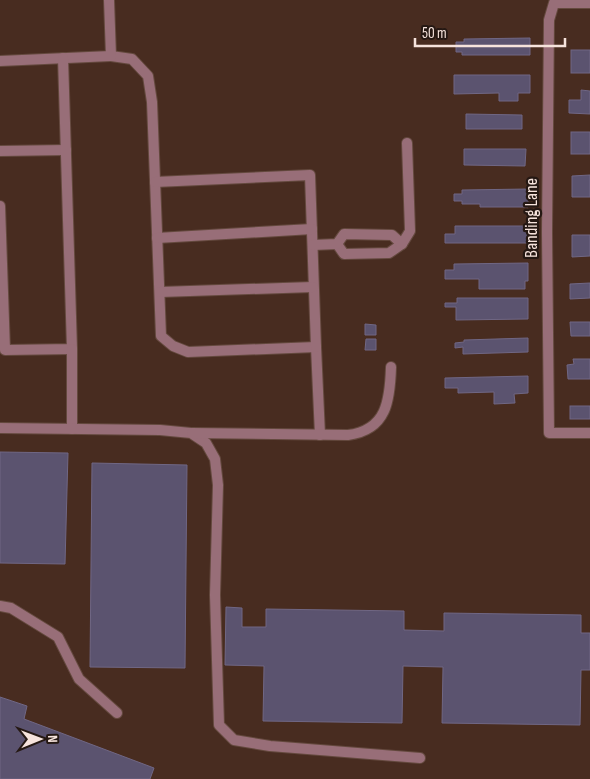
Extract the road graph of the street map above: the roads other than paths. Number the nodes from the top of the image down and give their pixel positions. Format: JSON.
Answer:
{"nodes":[{"id":1,"x":109,"y":0,"type":"edge"},
{"id":2,"x":590,"y":3,"type":"edge"},
{"id":3,"x":111,"y":56,"type":"junction"},
{"id":4,"x":63,"y":58,"type":"junction"},
{"id":5,"x":0,"y":60,"type":"edge"},
{"id":6,"x":407,"y":143,"type":"dead end"},
{"id":7,"x":66,"y":150,"type":"junction"},
{"id":8,"x":0,"y":151,"type":"edge"},
{"id":9,"x":155,"y":182,"type":"junction"},
{"id":10,"x":0,"y":206,"type":"edge"},
{"id":11,"x":312,"y":229,"type":"junction"},
{"id":12,"x":157,"y":238,"type":"junction"},
{"id":13,"x":312,"y":244,"type":"junction"},
{"id":14,"x":337,"y":244,"type":"junction"},
{"id":15,"x":402,"y":244,"type":"junction"},
{"id":16,"x":313,"y":287,"type":"junction"},
{"id":17,"x":160,"y":292,"type":"junction"},
{"id":18,"x":316,"y":347,"type":"junction"},
{"id":19,"x":72,"y":349,"type":"junction"},
{"id":20,"x":391,"y":367,"type":"dead end"},
{"id":21,"x":0,"y":428,"type":"edge"},
{"id":22,"x":72,"y":429,"type":"junction"},
{"id":23,"x":191,"y":433,"type":"junction"},
{"id":24,"x":590,"y":433,"type":"edge"},
{"id":25,"x":320,"y":435,"type":"junction"},
{"id":26,"x":0,"y":606,"type":"edge"},
{"id":27,"x":117,"y":713,"type":"dead end"},
{"id":28,"x":420,"y":758,"type":"dead end"}],
"edges":[{"from":1,"to":3,"type":"street"},
{"from":2,"to":24,"type":"street","name":"Banding Lane"},
{"from":3,"to":4,"type":"street"},
{"from":3,"to":9,"type":"street"},
{"from":4,"to":5,"type":"street"},
{"from":4,"to":7,"type":"street"},
{"from":6,"to":15,"type":"street"},
{"from":7,"to":8,"type":"street"},
{"from":7,"to":19,"type":"street"},
{"from":9,"to":11,"type":"street"},
{"from":9,"to":12,"type":"street"},
{"from":10,"to":19,"type":"street"},
{"from":11,"to":12,"type":"street"},
{"from":11,"to":13,"type":"street"},
{"from":12,"to":17,"type":"street"},
{"from":13,"to":14,"type":"street"},
{"from":13,"to":16,"type":"street"},
{"from":14,"to":15,"type":"street"},
{"from":14,"to":15,"type":"street"},
{"from":16,"to":17,"type":"street"},
{"from":16,"to":18,"type":"street"},
{"from":17,"to":18,"type":"street"},
{"from":18,"to":25,"type":"street"},
{"from":19,"to":22,"type":"street"},
{"from":20,"to":25,"type":"street"},
{"from":21,"to":22,"type":"street"},
{"from":22,"to":23,"type":"street"},
{"from":23,"to":25,"type":"street"},
{"from":23,"to":28,"type":"street"},
{"from":26,"to":27,"type":"street"}]}
